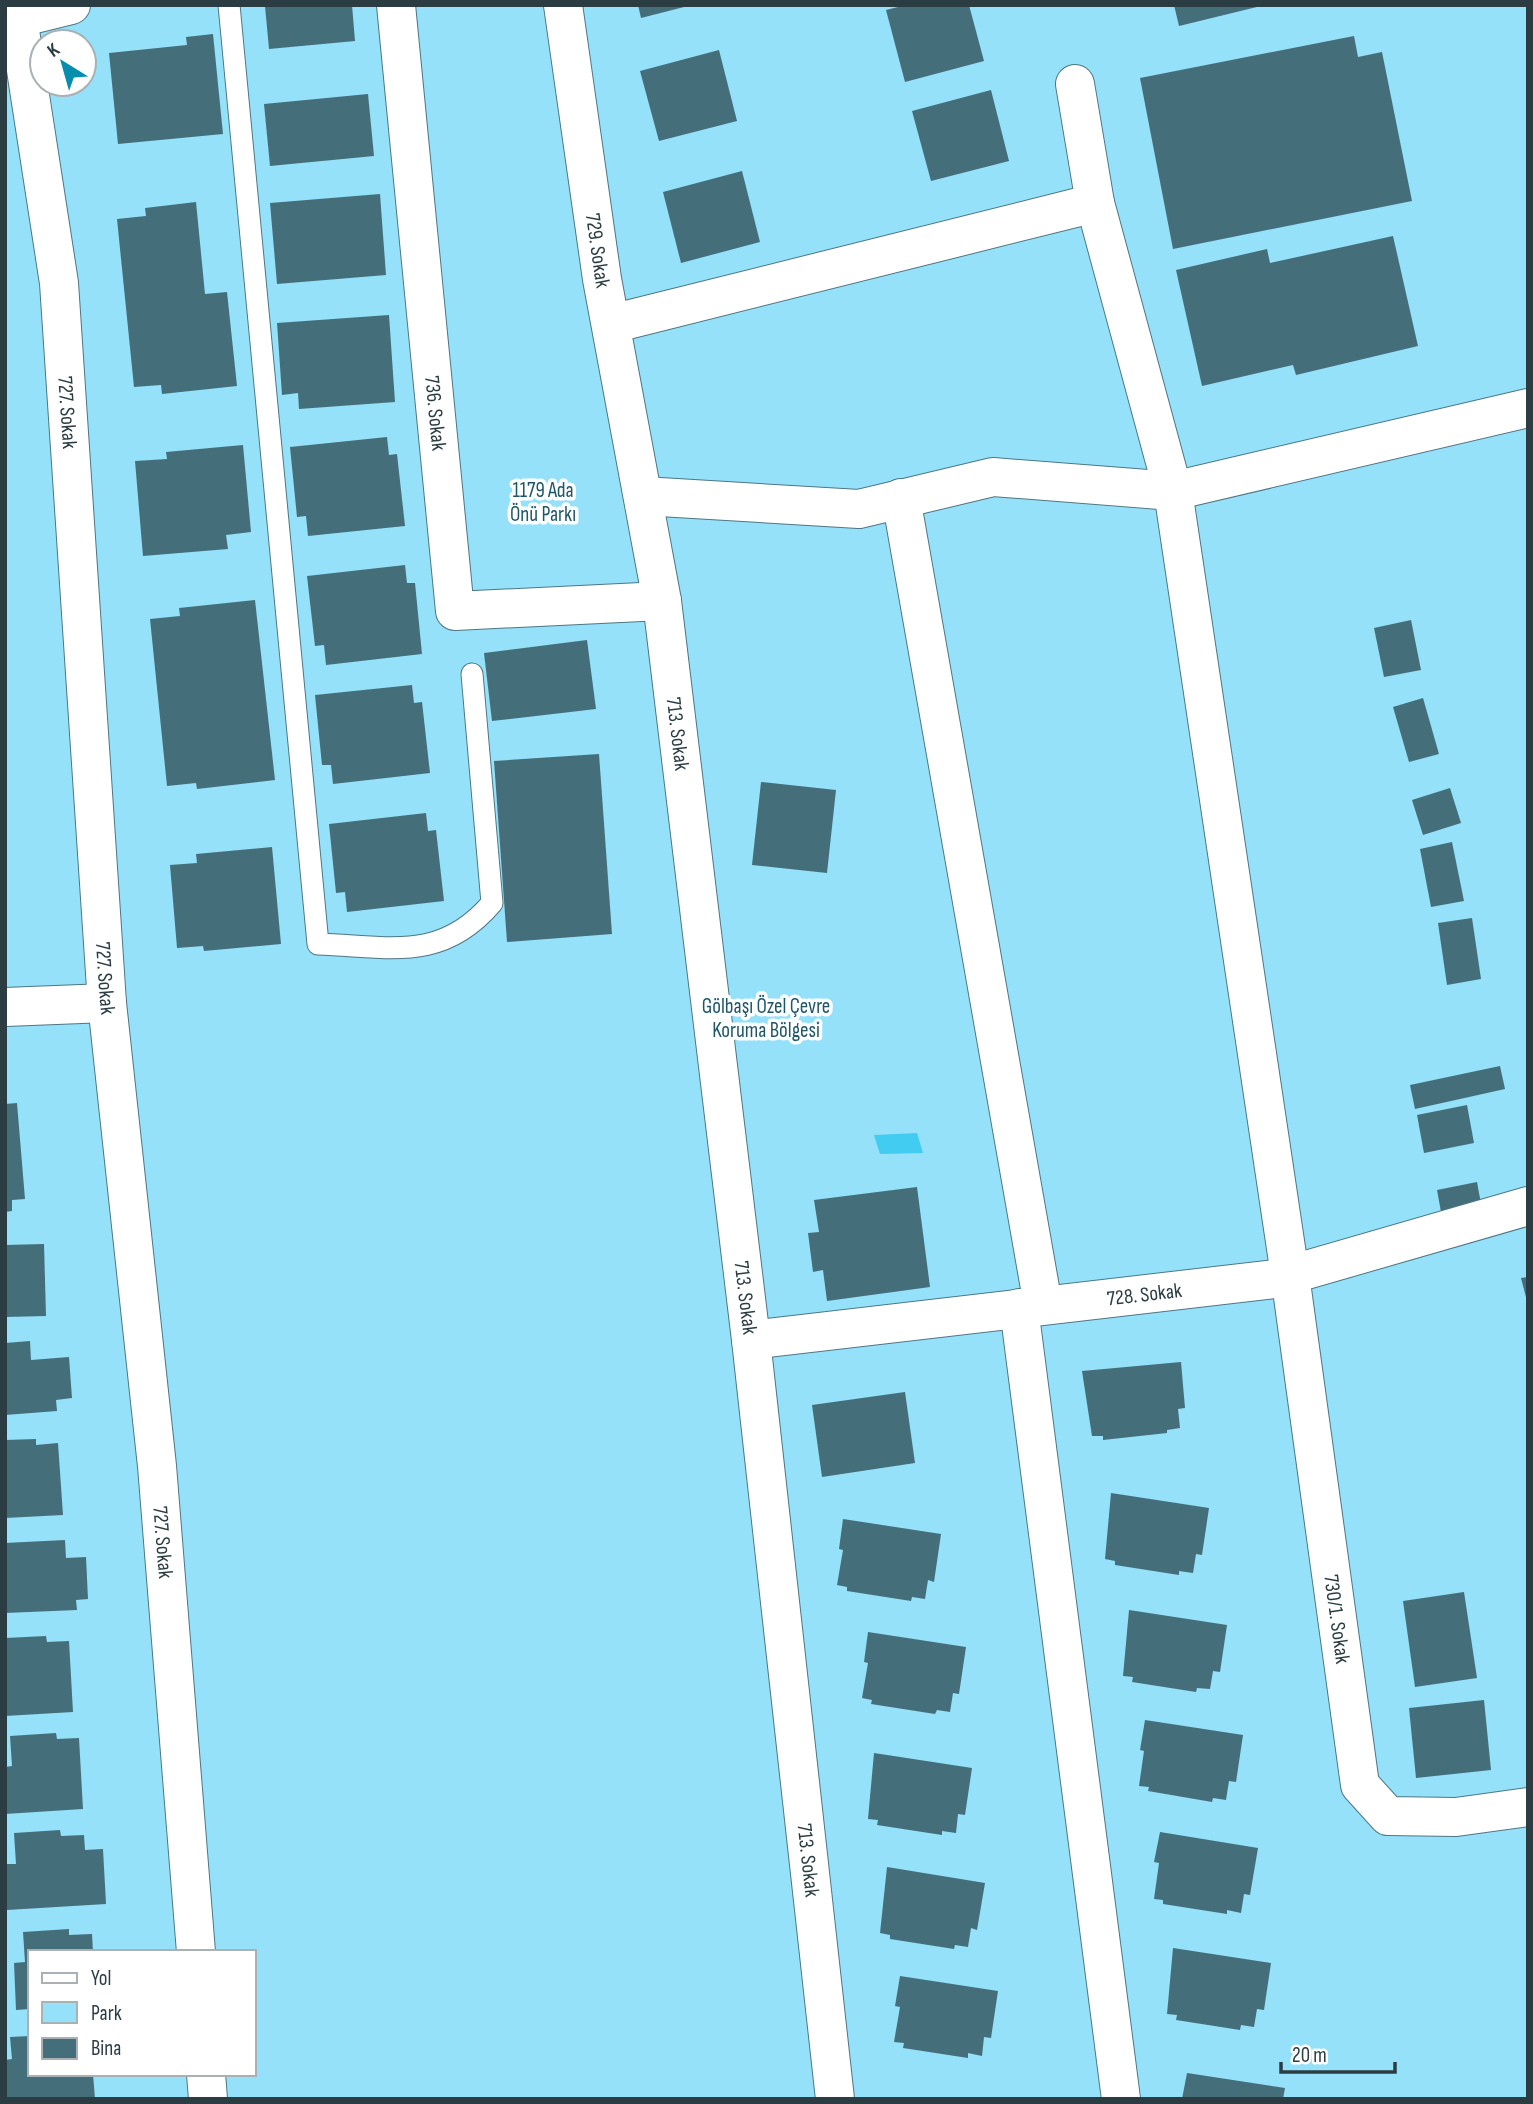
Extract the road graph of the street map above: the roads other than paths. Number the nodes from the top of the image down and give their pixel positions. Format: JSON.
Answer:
{"nodes":[{"id":1,"x":71,"y":5,"type":"edge"},
{"id":2,"x":229,"y":5,"type":"edge"},
{"id":3,"x":396,"y":5,"type":"edge"},
{"id":4,"x":563,"y":5,"type":"edge"},
{"id":5,"x":12,"y":19,"type":"edge"},
{"id":6,"x":1075,"y":84,"type":"dead end"},
{"id":7,"x":1095,"y":203,"type":"junction"},
{"id":8,"x":611,"y":324,"type":"junction"},
{"id":9,"x":1525,"y":417,"type":"edge"},
{"id":10,"x":1173,"y":491,"type":"junction"},
{"id":11,"x":643,"y":496,"type":"junction"},
{"id":12,"x":901,"y":498,"type":"junction"},
{"id":13,"x":662,"y":601,"type":"junction"},
{"id":14,"x":472,"y":674,"type":"dead end"},
{"id":15,"x":107,"y":1003,"type":"junction"},
{"id":16,"x":5,"y":1007,"type":"edge"},
{"id":17,"x":1528,"y":1206,"type":"edge"},
{"id":18,"x":1290,"y":1275,"type":"junction"},
{"id":19,"x":1031,"y":1307,"type":"junction"},
{"id":20,"x":751,"y":1340,"type":"junction"},
{"id":21,"x":1528,"y":1807,"type":"edge"},
{"id":22,"x":196,"y":1950,"type":"edge"},
{"id":23,"x":206,"y":2076,"type":"edge"},
{"id":24,"x":208,"y":2099,"type":"edge"},
{"id":25,"x":835,"y":2099,"type":"edge"},
{"id":26,"x":1121,"y":2099,"type":"edge"}],
"edges":[{"from":1,"to":5,"type":"street"},
{"from":2,"to":14,"type":"lane"},
{"from":3,"to":13,"type":"street","name":"736. Sokak"},
{"from":4,"to":8,"type":"street","name":"729. Sokak"},
{"from":5,"to":15,"type":"street","name":"727. Sokak"},
{"from":6,"to":7,"type":"street","name":"730/1. Sokak"},
{"from":7,"to":8,"type":"street"},
{"from":7,"to":10,"type":"street","name":"730/1. Sokak"},
{"from":8,"to":11,"type":"street","name":"729. Sokak"},
{"from":9,"to":10,"type":"street"},
{"from":10,"to":12,"type":"street"},
{"from":10,"to":18,"type":"street","name":"730/1. Sokak"},
{"from":11,"to":12,"type":"street"},
{"from":11,"to":13,"type":"street","name":"713. Sokak"},
{"from":12,"to":19,"type":"street"},
{"from":13,"to":20,"type":"street","name":"713. Sokak"},
{"from":15,"to":16,"type":"street"},
{"from":15,"to":22,"type":"street","name":"727. Sokak"},
{"from":17,"to":18,"type":"street","name":"728. Sokak"},
{"from":18,"to":19,"type":"street","name":"728. Sokak"},
{"from":18,"to":21,"type":"street","name":"730/1. Sokak"},
{"from":19,"to":20,"type":"street","name":"728. Sokak"},
{"from":19,"to":26,"type":"street"},
{"from":20,"to":25,"type":"street","name":"713. Sokak"},
{"from":23,"to":24,"type":"street"}]}
